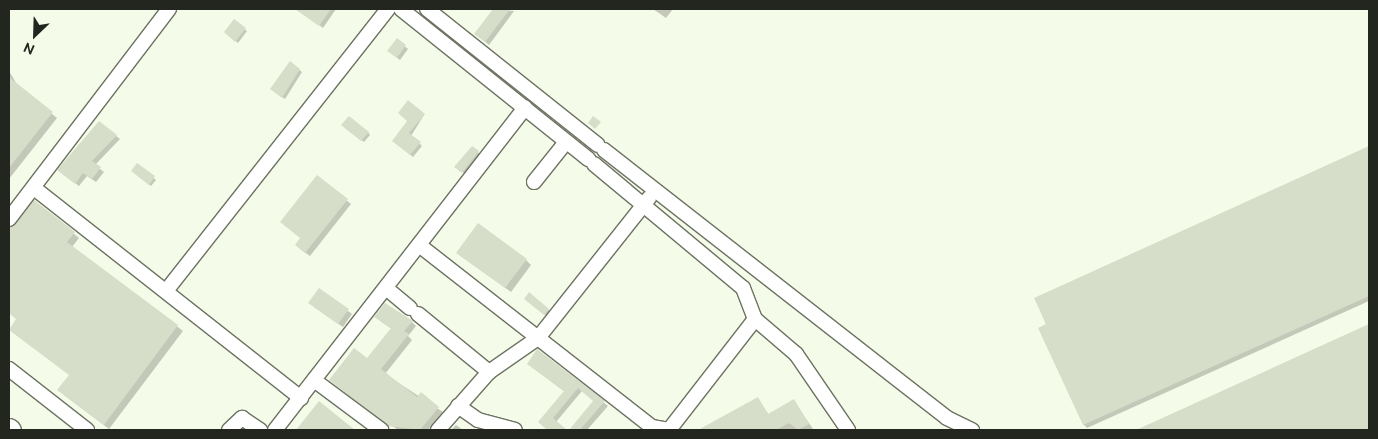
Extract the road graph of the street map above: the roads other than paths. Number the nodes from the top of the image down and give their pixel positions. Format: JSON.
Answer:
{"nodes":[{"id":1,"x":169,"y":9,"type":"edge"},
{"id":2,"x":388,"y":9,"type":"edge"},
{"id":3,"x":401,"y":9,"type":"edge"},
{"id":4,"x":427,"y":9,"type":"edge"},
{"id":5,"x":525,"y":108,"type":"junction"},
{"id":6,"x":566,"y":142,"type":"junction"},
{"id":7,"x":534,"y":182,"type":"dead end"},
{"id":8,"x":34,"y":188,"type":"junction"},
{"id":9,"x":656,"y":190,"type":"junction"},
{"id":10,"x":644,"y":204,"type":"junction"},
{"id":11,"x":9,"y":219,"type":"edge"},
{"id":12,"x":419,"y":245,"type":"junction"},
{"id":13,"x":386,"y":288,"type":"junction"},
{"id":14,"x":166,"y":291,"type":"junction"},
{"id":15,"x":755,"y":319,"type":"junction"},
{"id":16,"x":538,"y":338,"type":"junction"},
{"id":17,"x":9,"y":369,"type":"edge"},
{"id":18,"x":489,"y":372,"type":"junction"},
{"id":19,"x":314,"y":380,"type":"junction"},
{"id":20,"x":301,"y":398,"type":"junction"},
{"id":21,"x":458,"y":406,"type":"junction"},
{"id":22,"x":651,"y":429,"type":"edge"},
{"id":23,"x":87,"y":430,"type":"edge"},
{"id":24,"x":229,"y":430,"type":"edge"},
{"id":25,"x":260,"y":430,"type":"edge"},
{"id":26,"x":275,"y":430,"type":"edge"},
{"id":27,"x":381,"y":430,"type":"edge"},
{"id":28,"x":438,"y":430,"type":"edge"},
{"id":29,"x":515,"y":430,"type":"edge"},
{"id":30,"x":669,"y":430,"type":"edge"},
{"id":31,"x":848,"y":430,"type":"edge"},
{"id":32,"x":972,"y":430,"type":"edge"}],
"edges":[{"from":1,"to":8,"type":"street"},
{"from":2,"to":14,"type":"street"},
{"from":3,"to":5,"type":"street"},
{"from":4,"to":9,"type":"street"},
{"from":5,"to":6,"type":"street"},
{"from":5,"to":12,"type":"street"},
{"from":6,"to":7,"type":"street"},
{"from":6,"to":10,"type":"street"},
{"from":8,"to":11,"type":"street"},
{"from":8,"to":14,"type":"street"},
{"from":9,"to":10,"type":"street"},
{"from":9,"to":32,"type":"street"},
{"from":10,"to":15,"type":"street"},
{"from":10,"to":16,"type":"street"},
{"from":12,"to":13,"type":"street"},
{"from":12,"to":16,"type":"street"},
{"from":13,"to":18,"type":"street"},
{"from":13,"to":19,"type":"street"},
{"from":14,"to":20,"type":"street"},
{"from":15,"to":30,"type":"street"},
{"from":15,"to":31,"type":"street"},
{"from":16,"to":18,"type":"street"},
{"from":16,"to":22,"type":"street"},
{"from":17,"to":23,"type":"street"},
{"from":18,"to":21,"type":"street"},
{"from":19,"to":20,"type":"street"},
{"from":19,"to":27,"type":"street"},
{"from":20,"to":26,"type":"street"},
{"from":21,"to":28,"type":"street"},
{"from":21,"to":29,"type":"street"},
{"from":22,"to":30,"type":"street"},
{"from":24,"to":25,"type":"street"}]}
